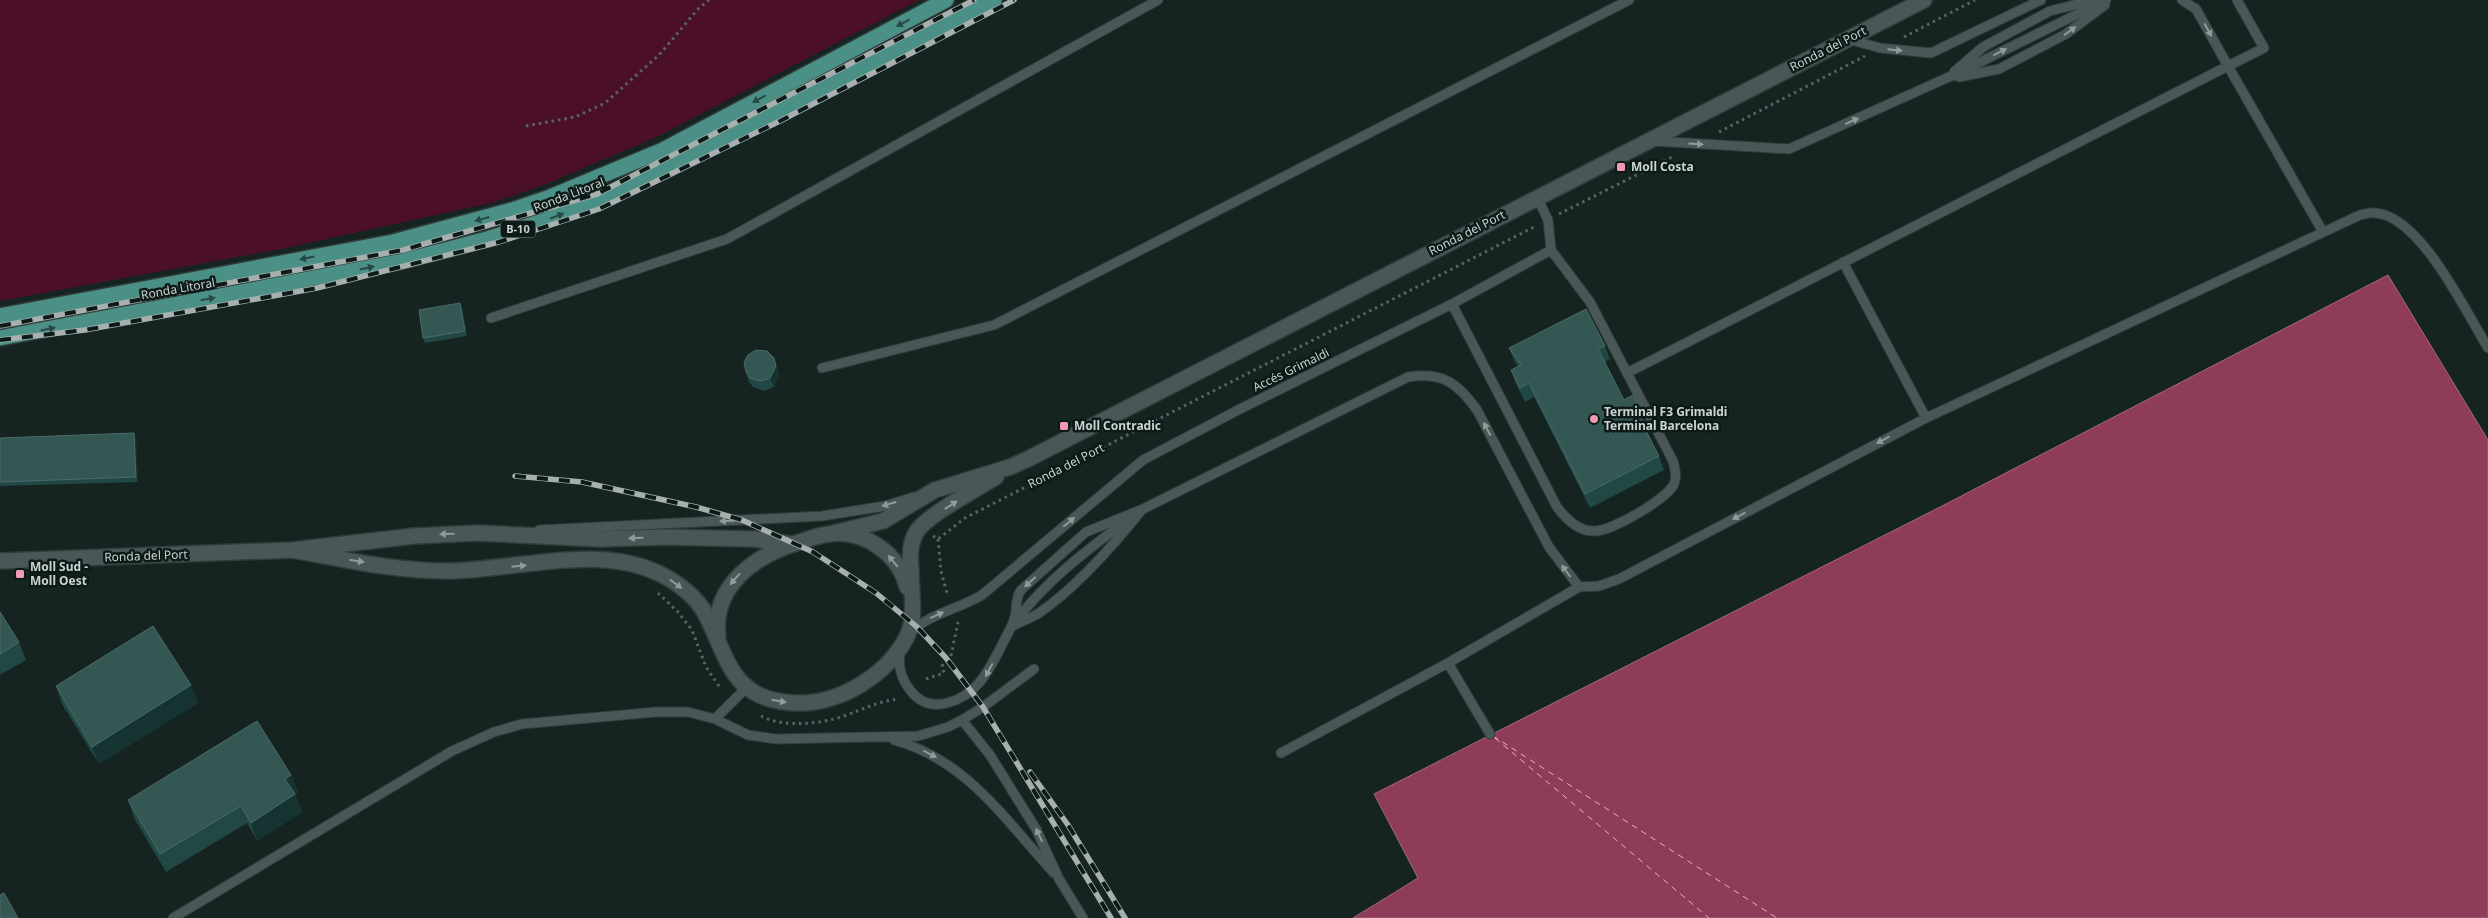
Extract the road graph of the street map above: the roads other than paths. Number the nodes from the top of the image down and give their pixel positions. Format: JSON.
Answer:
{"nodes":[{"id":1,"x":946,"y":0,"type":"edge"},
{"id":2,"x":994,"y":0,"type":"edge"},
{"id":3,"x":1158,"y":0,"type":"edge"},
{"id":4,"x":1628,"y":0,"type":"edge"},
{"id":5,"x":1924,"y":0,"type":"edge"},
{"id":6,"x":2041,"y":0,"type":"edge"},
{"id":7,"x":2094,"y":0,"type":"edge"},
{"id":8,"x":2106,"y":0,"type":"edge"},
{"id":9,"x":2111,"y":0,"type":"edge"},
{"id":10,"x":2182,"y":0,"type":"edge"},
{"id":11,"x":2237,"y":0,"type":"edge"},
{"id":12,"x":1848,"y":39,"type":"junction"},
{"id":13,"x":2228,"y":66,"type":"junction"},
{"id":14,"x":1944,"y":80,"type":"junction"},
{"id":15,"x":1647,"y":141,"type":"junction"},
{"id":16,"x":1537,"y":197,"type":"junction"},
{"id":17,"x":2323,"y":232,"type":"junction"},
{"id":18,"x":1551,"y":250,"type":"junction"},
{"id":19,"x":1843,"y":262,"type":"junction"},
{"id":20,"x":1452,"y":304,"type":"junction"},
{"id":21,"x":0,"y":316,"type":"edge"},
{"id":22,"x":491,"y":318,"type":"dead end"},
{"id":23,"x":0,"y":338,"type":"edge"},
{"id":24,"x":2488,"y":348,"type":"edge"},
{"id":25,"x":822,"y":368,"type":"dead end"},
{"id":26,"x":1627,"y":373,"type":"junction"},
{"id":27,"x":1926,"y":418,"type":"junction"},
{"id":28,"x":1010,"y":467,"type":"junction"},
{"id":29,"x":935,"y":490,"type":"junction"},
{"id":30,"x":1143,"y":509,"type":"junction"},
{"id":31,"x":496,"y":533,"type":"junction"},
{"id":32,"x":829,"y":534,"type":"junction"},
{"id":33,"x":790,"y":544,"type":"junction"},
{"id":34,"x":292,"y":550,"type":"junction"},
{"id":35,"x":0,"y":562,"type":"edge"},
{"id":36,"x":1578,"y":587,"type":"junction"},
{"id":37,"x":912,"y":605,"type":"junction"},
{"id":38,"x":1011,"y":627,"type":"junction"},
{"id":39,"x":901,"y":646,"type":"junction"},
{"id":40,"x":720,"y":648,"type":"junction"},
{"id":41,"x":1448,"y":663,"type":"junction"},
{"id":42,"x":1034,"y":670,"type":"dead end"},
{"id":43,"x":747,"y":687,"type":"junction"},
{"id":44,"x":715,"y":719,"type":"junction"},
{"id":45,"x":962,"y":720,"type":"junction"},
{"id":46,"x":1490,"y":734,"type":"dead end"},
{"id":47,"x":884,"y":737,"type":"junction"},
{"id":48,"x":1281,"y":753,"type":"dead end"},
{"id":49,"x":1059,"y":879,"type":"junction"},
{"id":50,"x":174,"y":918,"type":"edge"},
{"id":51,"x":1083,"y":918,"type":"edge"}],
"edges":[{"from":1,"to":21,"type":"highway","name":"Ronda Litoral","number":"B-10","one_way":true},
{"from":23,"to":2,"type":"highway","name":"Ronda Litoral","number":"B-10","one_way":true},
{"from":3,"to":22,"type":"lane"},
{"from":4,"to":25,"type":"lane"},
{"from":5,"to":12,"type":"street","name":"Ronda del Port"},
{"from":12,"to":6,"type":"lane","one_way":true},
{"from":7,"to":14,"type":"lane"},
{"from":14,"to":8,"type":"lane","one_way":true},
{"from":14,"to":9,"type":"lane","one_way":true},
{"from":10,"to":13,"type":"lane","one_way":true},
{"from":11,"to":13,"type":"lane"},
{"from":12,"to":15,"type":"street","name":"Ronda del Port"},
{"from":13,"to":17,"type":"lane"},
{"from":13,"to":19,"type":"lane"},
{"from":15,"to":14,"type":"lane","one_way":true},
{"from":15,"to":16,"type":"street","name":"Ronda del Port"},
{"from":16,"to":18,"type":"lane"},
{"from":16,"to":28,"type":"street","name":"Ronda del Port"},
{"from":17,"to":24,"type":"lane"},
{"from":17,"to":27,"type":"lane"},
{"from":18,"to":20,"type":"lane","name":"Accés Grimaldi"},
{"from":18,"to":26,"type":"lane"},
{"from":19,"to":26,"type":"lane"},
{"from":19,"to":27,"type":"lane"},
{"from":20,"to":26,"type":"lane"},
{"from":39,"to":20,"type":"lane","name":"Accés Grimaldi","one_way":true},
{"from":27,"to":36,"type":"lane","one_way":true},
{"from":28,"to":29,"type":"street"},
{"from":37,"to":28,"type":"street","one_way":true},
{"from":29,"to":31,"type":"lane","one_way":true},
{"from":29,"to":32,"type":"street"},
{"from":36,"to":30,"type":"lane","one_way":true},
{"from":30,"to":38,"type":"lane"},
{"from":30,"to":38,"type":"lane"},
{"from":30,"to":38,"type":"lane","one_way":true},
{"from":33,"to":31,"type":"street","one_way":true},
{"from":31,"to":34,"type":"street","one_way":true},
{"from":32,"to":33,"type":"street"},
{"from":37,"to":32,"type":"street","one_way":true},
{"from":33,"to":40,"type":"street","one_way":true},
{"from":34,"to":35,"type":"street","name":"Ronda del Port"},
{"from":34,"to":40,"type":"street","one_way":true},
{"from":36,"to":41,"type":"lane"},
{"from":37,"to":39,"type":"street"},
{"from":38,"to":39,"type":"lane","one_way":true},
{"from":43,"to":39,"type":"street","one_way":true},
{"from":40,"to":43,"type":"street"},
{"from":41,"to":46,"type":"lane"},
{"from":41,"to":48,"type":"lane"},
{"from":42,"to":45,"type":"lane"},
{"from":43,"to":44,"type":"lane"},
{"from":44,"to":47,"type":"lane"},
{"from":44,"to":50,"type":"lane"},
{"from":45,"to":47,"type":"lane"},
{"from":49,"to":45,"type":"lane","one_way":true},
{"from":47,"to":49,"type":"lane","one_way":true},
{"from":49,"to":51,"type":"lane"}]}
